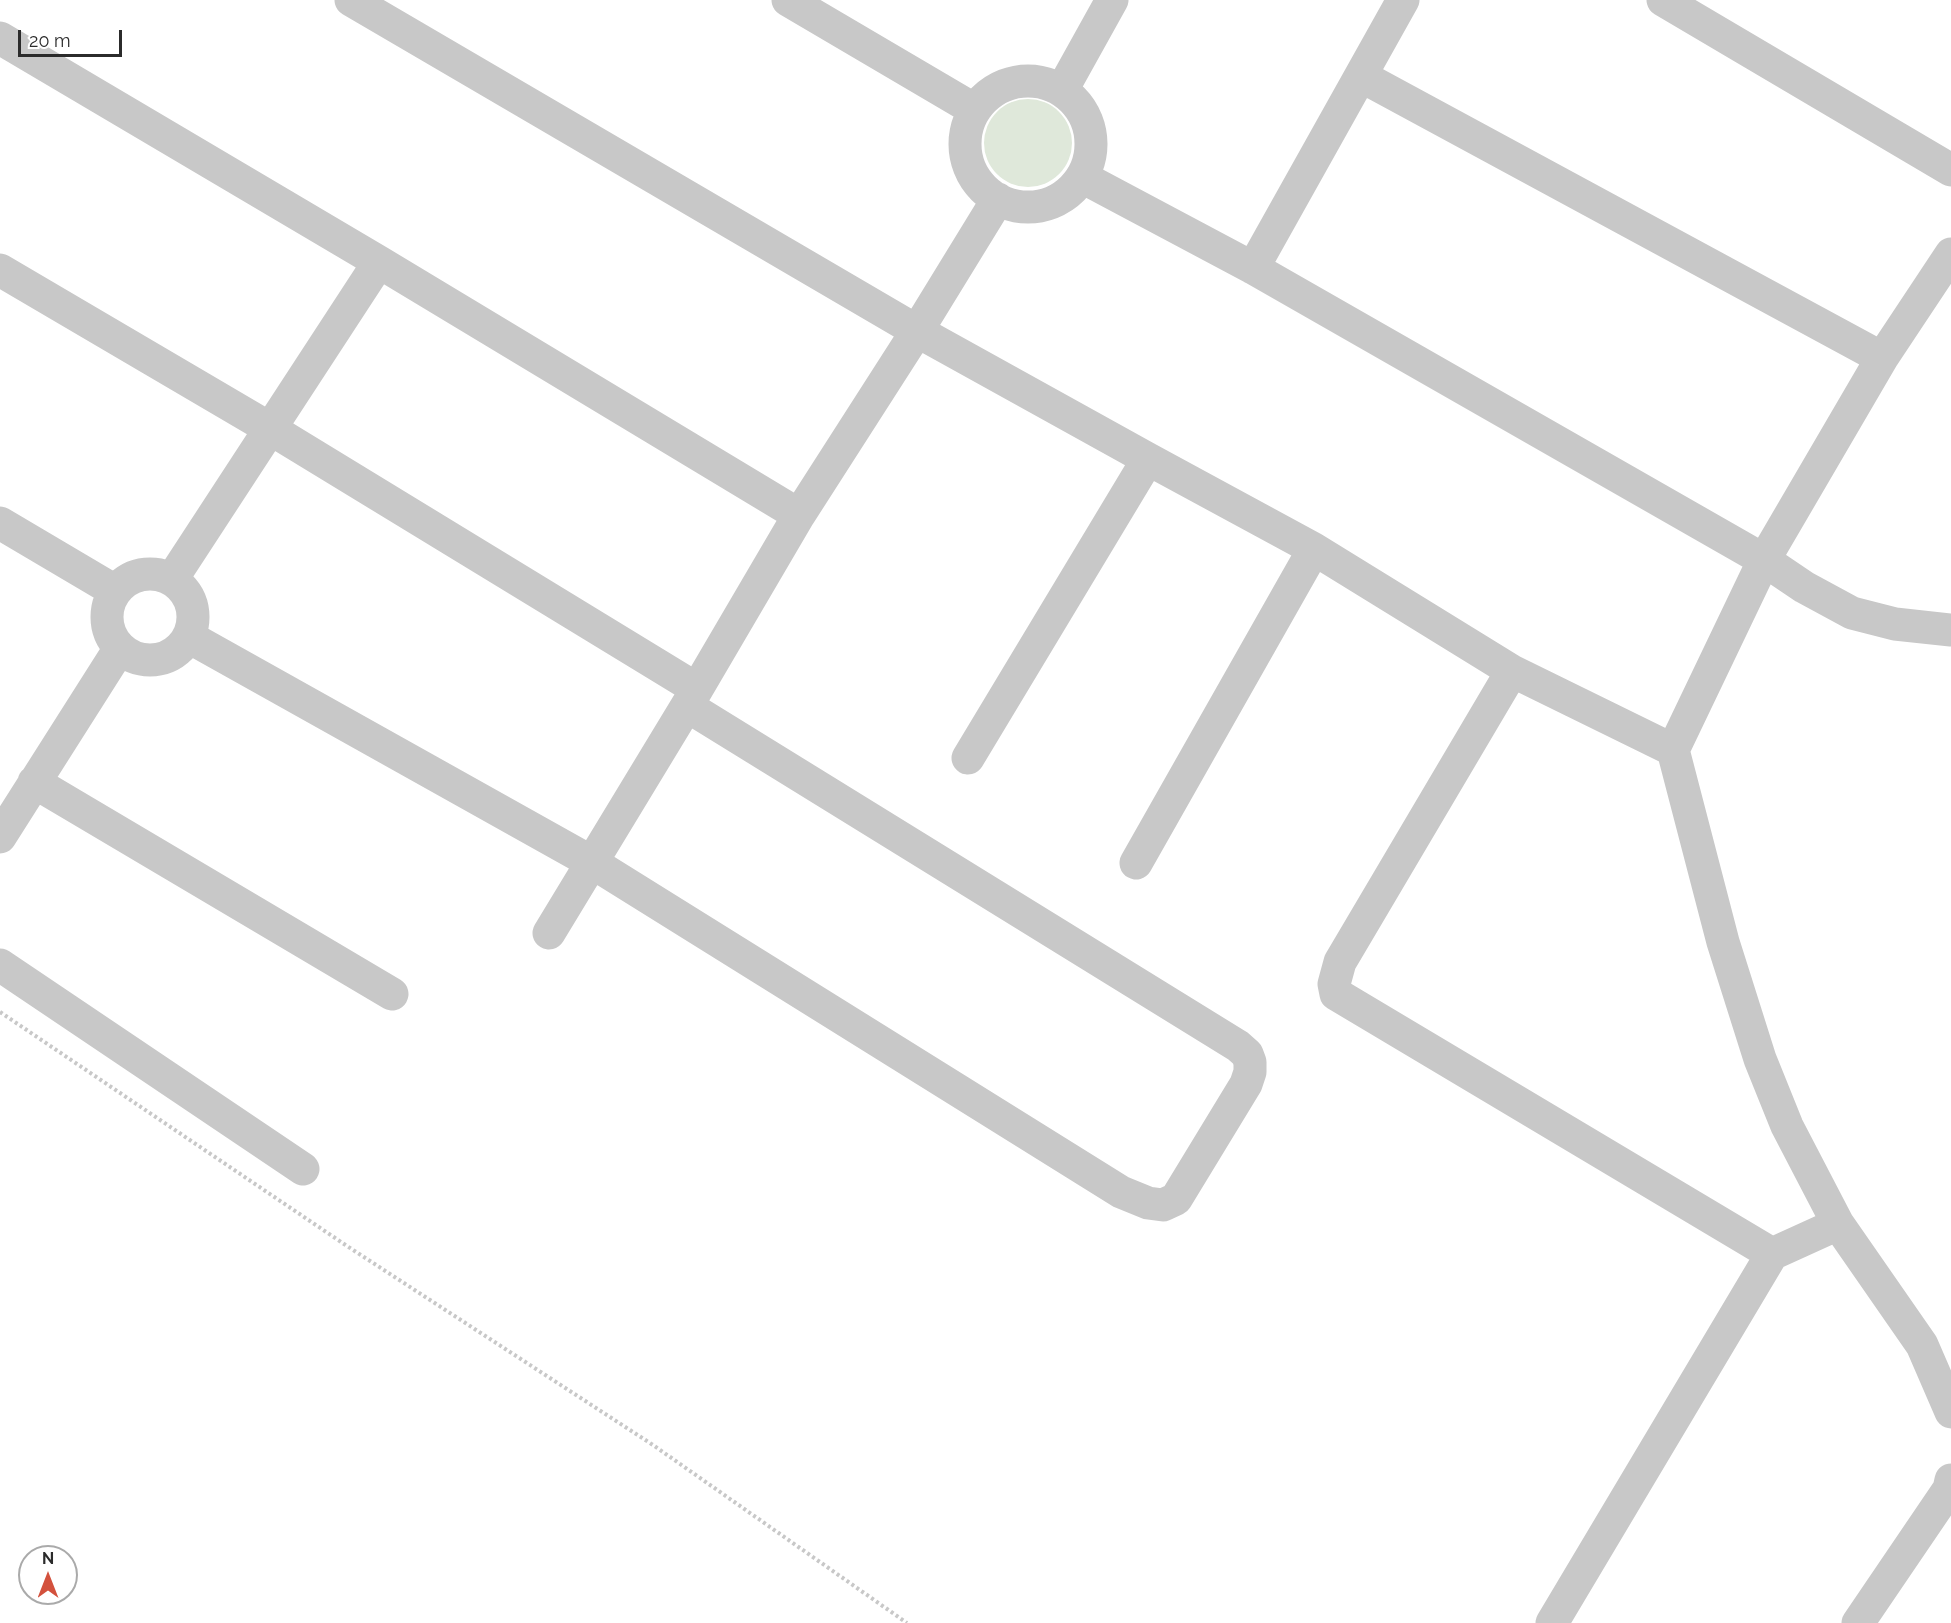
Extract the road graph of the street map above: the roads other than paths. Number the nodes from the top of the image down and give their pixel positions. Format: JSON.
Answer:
{"nodes":[{"id":1,"x":351,"y":0,"type":"edge"},
{"id":2,"x":790,"y":0,"type":"edge"},
{"id":3,"x":1112,"y":0,"type":"edge"},
{"id":4,"x":1403,"y":0,"type":"edge"},
{"id":5,"x":1663,"y":0,"type":"edge"},
{"id":6,"x":0,"y":38,"type":"edge"},
{"id":7,"x":1361,"y":76,"type":"junction"},
{"id":8,"x":1062,"y":90,"type":"junction"},
{"id":9,"x":975,"y":111,"type":"junction"},
{"id":10,"x":1951,"y":170,"type":"edge"},
{"id":11,"x":1082,"y":177,"type":"junction"},
{"id":12,"x":998,"y":199,"type":"junction"},
{"id":13,"x":1951,"y":254,"type":"edge"},
{"id":14,"x":379,"y":261,"type":"junction"},
{"id":15,"x":1253,"y":268,"type":"junction"},
{"id":16,"x":0,"y":270,"type":"edge"},
{"id":17,"x":917,"y":331,"type":"junction"},
{"id":18,"x":1882,"y":358,"type":"junction"},
{"id":19,"x":269,"y":428,"type":"junction"},
{"id":20,"x":1148,"y":459,"type":"junction"},
{"id":21,"x":799,"y":515,"type":"junction"},
{"id":22,"x":0,"y":523,"type":"edge"},
{"id":23,"x":1314,"y":549,"type":"junction"},
{"id":24,"x":1764,"y":560,"type":"junction"},
{"id":25,"x":172,"y":579,"type":"junction"},
{"id":26,"x":115,"y":591,"type":"junction"},
{"id":27,"x":1951,"y":630,"type":"edge"},
{"id":28,"x":189,"y":637,"type":"junction"},
{"id":29,"x":120,"y":648,"type":"junction"},
{"id":30,"x":1512,"y":671,"type":"junction"},
{"id":31,"x":692,"y":697,"type":"junction"},
{"id":32,"x":1673,"y":750,"type":"junction"},
{"id":33,"x":968,"y":758,"type":"dead end"},
{"id":34,"x":34,"y":782,"type":"junction"},
{"id":35,"x":0,"y":837,"type":"edge"},
{"id":36,"x":593,"y":863,"type":"junction"},
{"id":37,"x":1136,"y":863,"type":"dead end"},
{"id":38,"x":549,"y":933,"type":"dead end"},
{"id":39,"x":0,"y":965,"type":"edge"},
{"id":40,"x":392,"y":994,"type":"dead end"},
{"id":41,"x":303,"y":1169,"type":"dead end"},
{"id":42,"x":1838,"y":1224,"type":"junction"},
{"id":43,"x":1772,"y":1254,"type":"junction"},
{"id":44,"x":1951,"y":1412,"type":"edge"},
{"id":45,"x":1951,"y":1480,"type":"edge"},
{"id":46,"x":1552,"y":1623,"type":"edge"},
{"id":47,"x":1858,"y":1623,"type":"edge"}],
"edges":[{"from":1,"to":17,"type":"street"},
{"from":2,"to":9,"type":"street"},
{"from":3,"to":8,"type":"street"},
{"from":4,"to":7,"type":"street"},
{"from":5,"to":10,"type":"street"},
{"from":6,"to":14,"type":"street"},
{"from":7,"to":15,"type":"street"},
{"from":7,"to":18,"type":"street"},
{"from":8,"to":9,"type":"street"},
{"from":8,"to":11,"type":"street"},
{"from":9,"to":12,"type":"street"},
{"from":11,"to":12,"type":"street"},
{"from":11,"to":15,"type":"street"},
{"from":12,"to":17,"type":"street"},
{"from":13,"to":18,"type":"street"},
{"from":14,"to":19,"type":"street"},
{"from":14,"to":21,"type":"street"},
{"from":15,"to":24,"type":"street"},
{"from":16,"to":19,"type":"street"},
{"from":17,"to":20,"type":"street"},
{"from":17,"to":21,"type":"street"},
{"from":18,"to":24,"type":"street"},
{"from":19,"to":25,"type":"street"},
{"from":19,"to":31,"type":"street"},
{"from":20,"to":23,"type":"street"},
{"from":20,"to":33,"type":"street"},
{"from":21,"to":31,"type":"street"},
{"from":22,"to":26,"type":"street"},
{"from":23,"to":30,"type":"street"},
{"from":23,"to":37,"type":"street"},
{"from":24,"to":27,"type":"street"},
{"from":24,"to":32,"type":"street"},
{"from":25,"to":26,"type":"street"},
{"from":25,"to":28,"type":"street"},
{"from":26,"to":29,"type":"street"},
{"from":28,"to":29,"type":"street"},
{"from":28,"to":36,"type":"street"},
{"from":29,"to":34,"type":"street"},
{"from":30,"to":32,"type":"street"},
{"from":30,"to":43,"type":"street"},
{"from":31,"to":36,"type":"street"},
{"from":31,"to":36,"type":"street"},
{"from":32,"to":42,"type":"street"},
{"from":34,"to":35,"type":"street"},
{"from":34,"to":40,"type":"street"},
{"from":36,"to":38,"type":"street"},
{"from":39,"to":41,"type":"street"},
{"from":42,"to":43,"type":"street"},
{"from":42,"to":44,"type":"street"},
{"from":43,"to":46,"type":"street"},
{"from":45,"to":47,"type":"street"}]}
